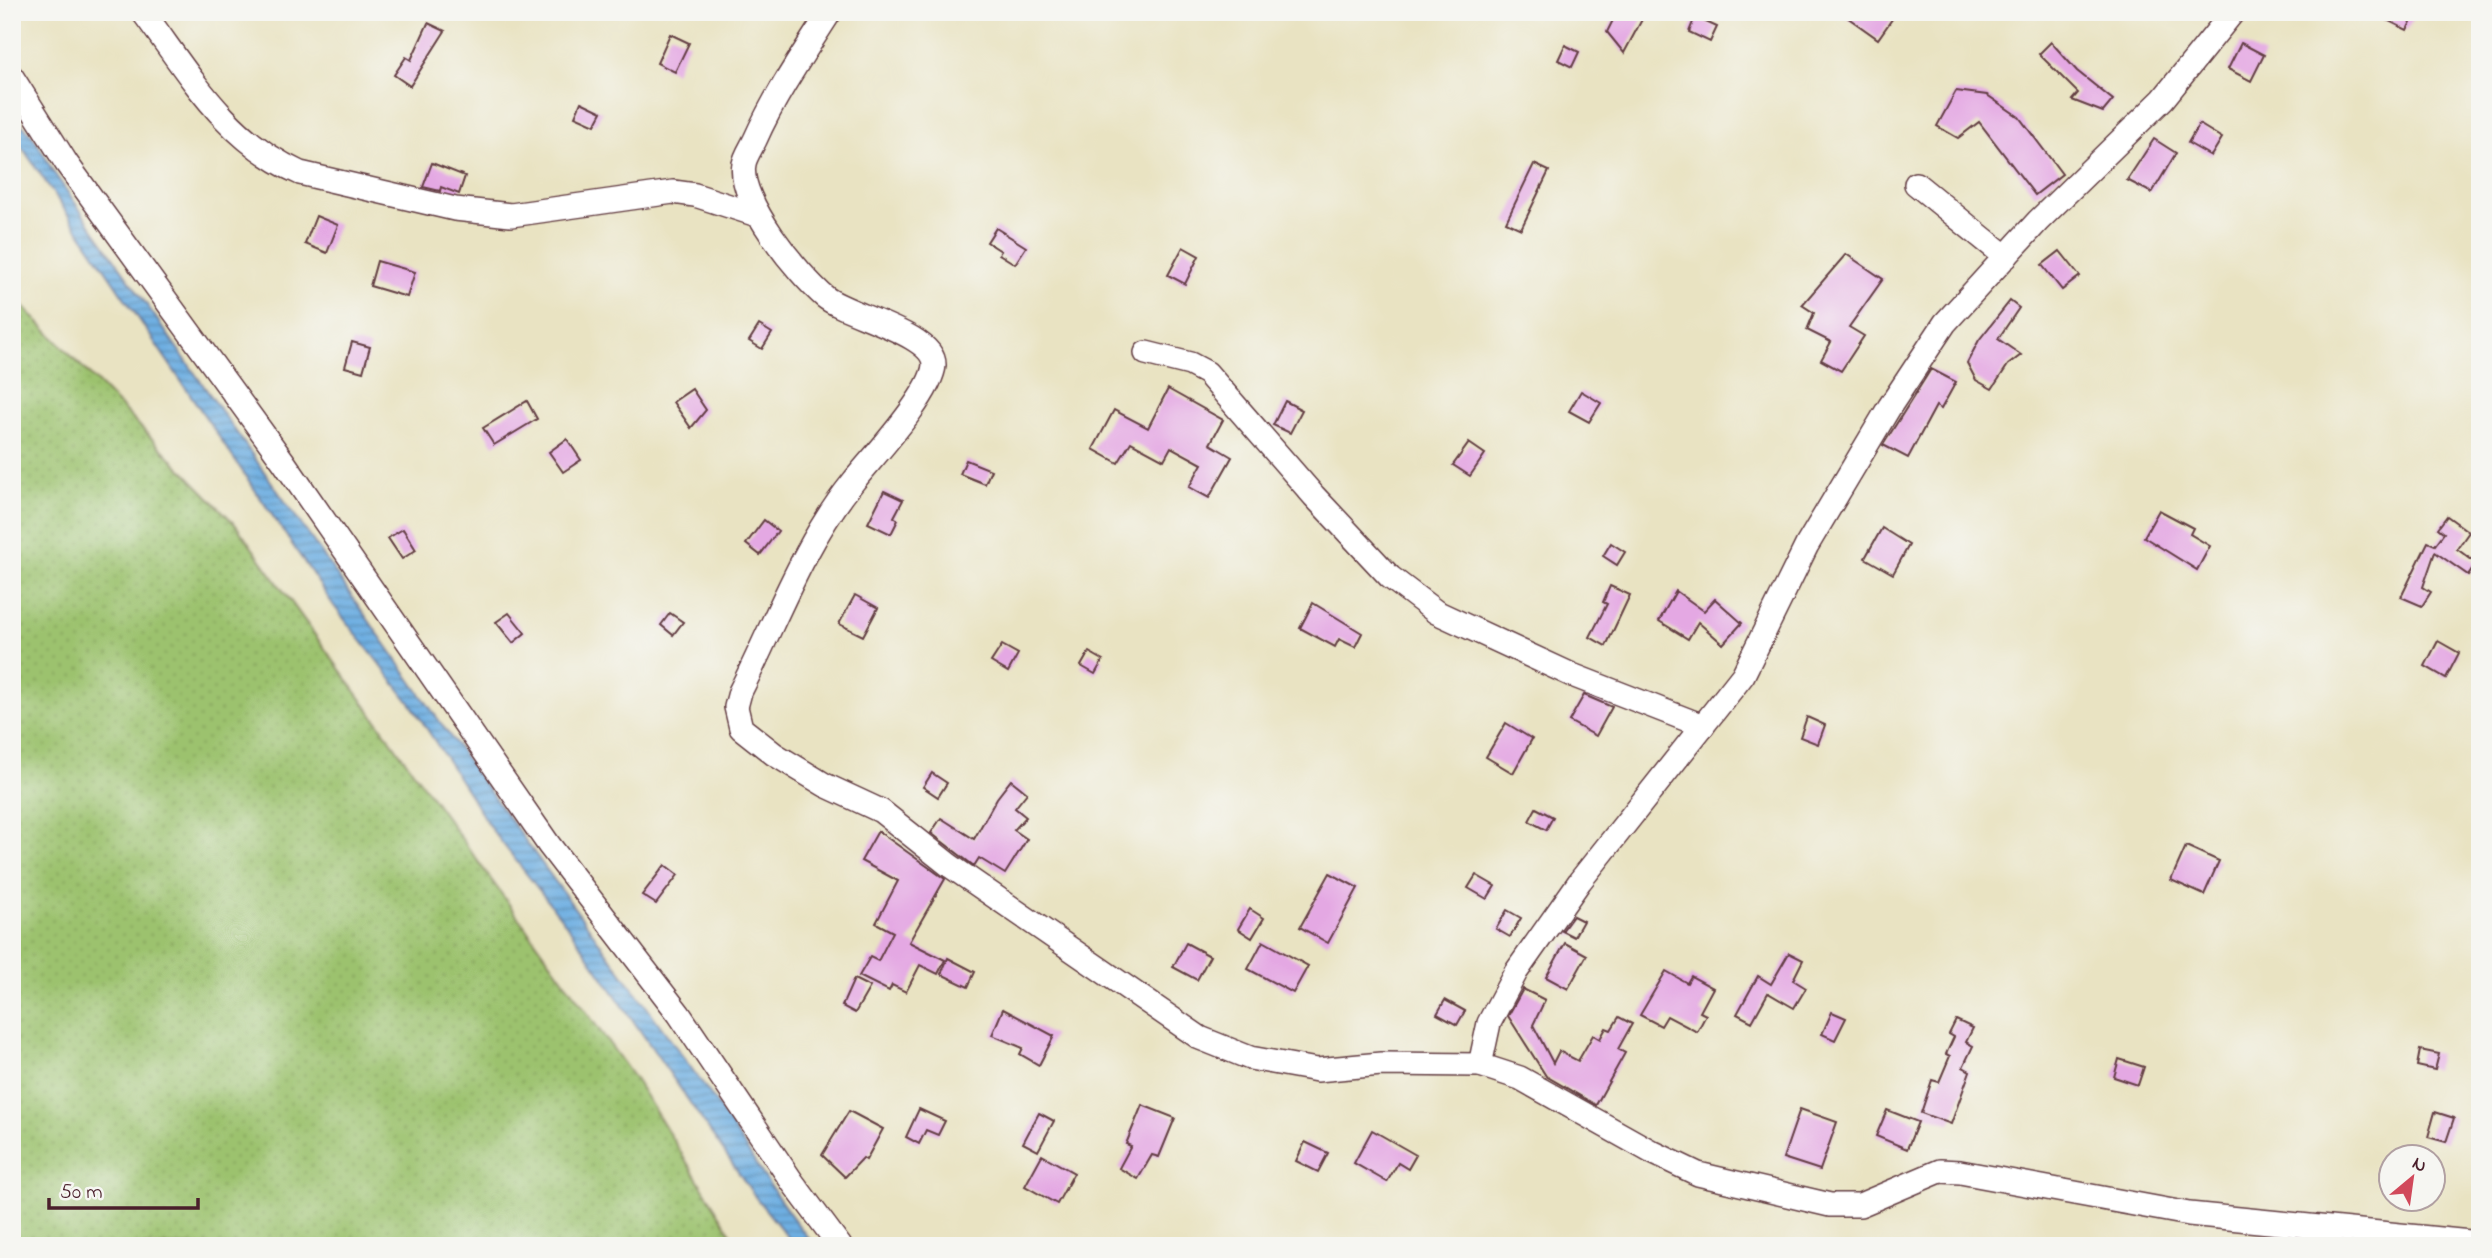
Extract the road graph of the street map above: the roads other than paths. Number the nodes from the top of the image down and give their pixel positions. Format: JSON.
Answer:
{"nodes":[{"id":1,"x":143,"y":12,"type":"edge"},
{"id":2,"x":830,"y":12,"type":"edge"},
{"id":3,"x":2233,"y":12,"type":"edge"},
{"id":4,"x":12,"y":78,"type":"edge"},
{"id":5,"x":1916,"y":184,"type":"dead end"},
{"id":6,"x":757,"y":215,"type":"junction"},
{"id":7,"x":2006,"y":257,"type":"junction"},
{"id":8,"x":1146,"y":353,"type":"dead end"},
{"id":9,"x":1703,"y":726,"type":"junction"},
{"id":10,"x":1480,"y":1065,"type":"junction"},
{"id":11,"x":2480,"y":1243,"type":"edge"},
{"id":12,"x":841,"y":1246,"type":"edge"}],
"edges":[{"from":1,"to":6,"type":"street"},
{"from":2,"to":6,"type":"street"},
{"from":3,"to":7,"type":"street"},
{"from":4,"to":12,"type":"street"},
{"from":5,"to":7,"type":"street"},
{"from":6,"to":10,"type":"street"},
{"from":7,"to":9,"type":"street"},
{"from":8,"to":9,"type":"street"},
{"from":9,"to":10,"type":"street"},
{"from":10,"to":11,"type":"street"}]}
